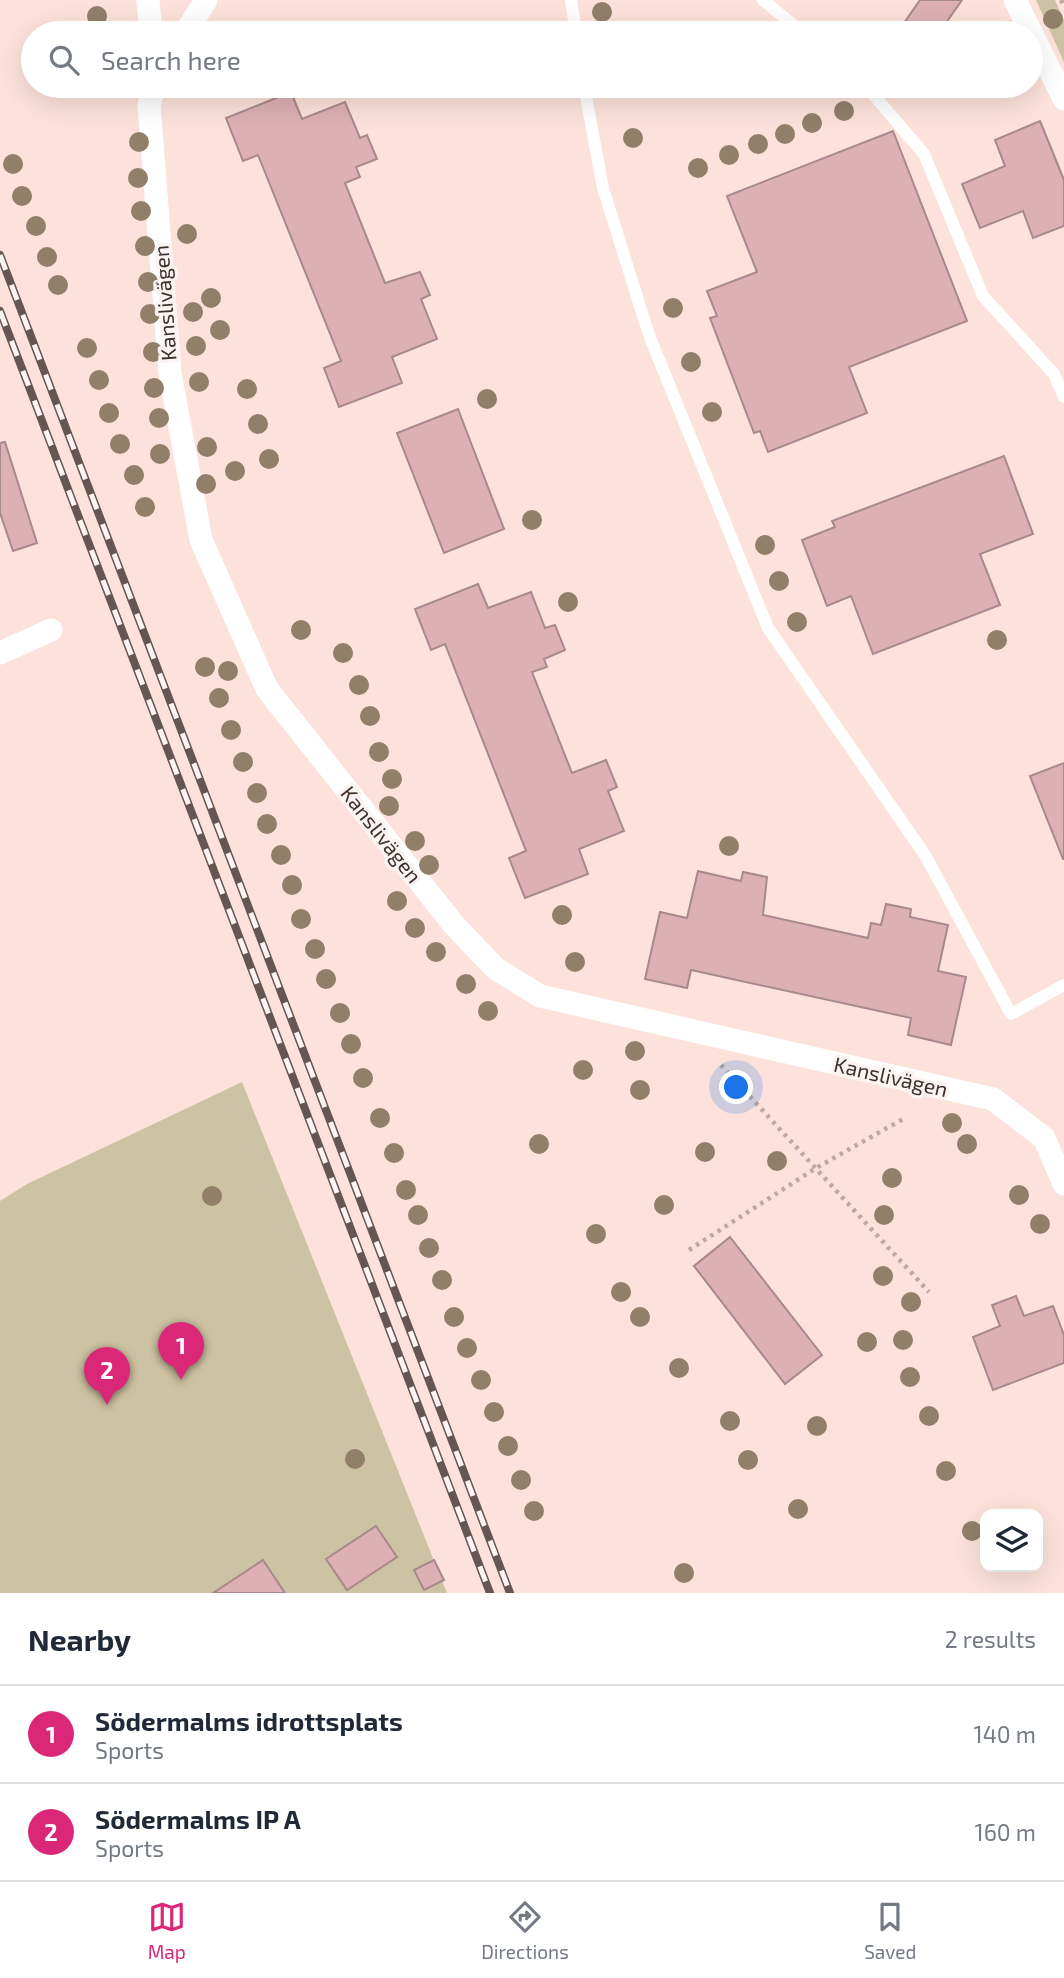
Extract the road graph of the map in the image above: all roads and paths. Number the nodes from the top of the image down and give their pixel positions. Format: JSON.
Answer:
{"nodes":[{"id":1,"x":148,"y":0,"type":"edge"},
{"id":2,"x":206,"y":0,"type":"edge"},
{"id":3,"x":570,"y":0,"type":"edge"},
{"id":4,"x":763,"y":0,"type":"edge"},
{"id":5,"x":1015,"y":0,"type":"edge"},
{"id":6,"x":1061,"y":0,"type":"edge"},
{"id":7,"x":1064,"y":6,"type":"edge"},
{"id":8,"x":150,"y":21,"type":"edge"},
{"id":9,"x":193,"y":21,"type":"edge"},
{"id":10,"x":574,"y":21,"type":"edge"},
{"id":11,"x":788,"y":21,"type":"edge"},
{"id":12,"x":1025,"y":21,"type":"edge"},
{"id":13,"x":1043,"y":57,"type":"edge"},
{"id":14,"x":151,"y":98,"type":"edge"},
{"id":15,"x":586,"y":98,"type":"edge"},
{"id":16,"x":876,"y":98,"type":"edge"},
{"id":17,"x":1064,"y":99,"type":"edge"},
{"id":18,"x":1064,"y":397,"type":"edge"},
{"id":19,"x":51,"y":630,"type":"dead end"},
{"id":20,"x":0,"y":653,"type":"edge"},
{"id":21,"x":1064,"y":985,"type":"edge"},
{"id":22,"x":688,"y":1028,"type":"junction"},
{"id":23,"x":903,"y":1119,"type":"dead end"},
{"id":24,"x":816,"y":1168,"type":"junction"},
{"id":25,"x":1064,"y":1184,"type":"edge"},
{"id":26,"x":689,"y":1250,"type":"dead end"},
{"id":27,"x":929,"y":1292,"type":"dead end"}],
"edges":[{"from":1,"to":8,"type":"street"},
{"from":2,"to":9,"type":"street"},
{"from":3,"to":10,"type":"lane"},
{"from":4,"to":11,"type":"lane"},
{"from":5,"to":12,"type":"street"},
{"from":6,"to":7,"type":"path"},
{"from":13,"to":17,"type":"street"},
{"from":14,"to":22,"type":"street","name":"Kanslivägen"},
{"from":15,"to":21,"type":"lane"},
{"from":16,"to":18,"type":"lane"},
{"from":19,"to":20,"type":"street"},
{"from":22,"to":24,"type":"path"},
{"from":22,"to":25,"type":"street","name":"Kanslivägen"},
{"from":23,"to":24,"type":"path"},
{"from":24,"to":26,"type":"path"},
{"from":24,"to":27,"type":"path"}]}
